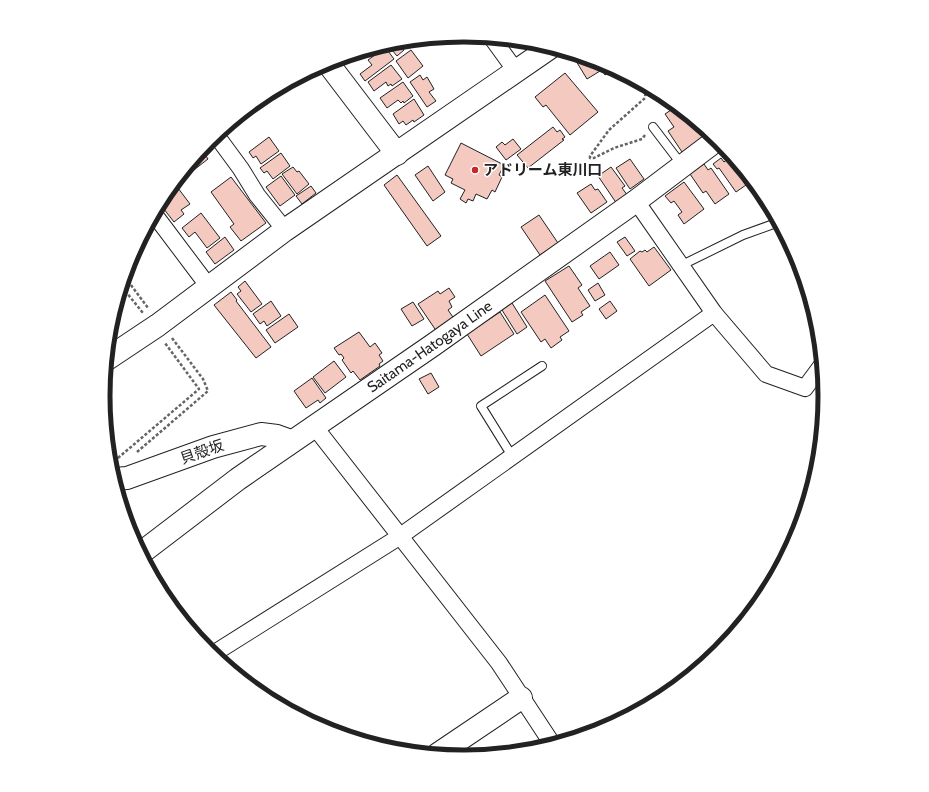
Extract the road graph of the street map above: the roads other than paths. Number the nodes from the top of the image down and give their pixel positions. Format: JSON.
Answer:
{"nodes":[{"id":1,"x":496,"y":44,"type":"edge"},
{"id":2,"x":545,"y":51,"type":"edge"},
{"id":3,"x":332,"y":68,"type":"edge"},
{"id":4,"x":516,"y":71,"type":"junction"},
{"id":5,"x":652,"y":127,"type":"road end"},
{"id":6,"x":220,"y":140,"type":"edge"},
{"id":7,"x":712,"y":143,"type":"edge"},
{"id":8,"x":397,"y":154,"type":"junction"},
{"id":9,"x":682,"y":166,"type":"junction"},
{"id":10,"x":636,"y":201,"type":"junction"},
{"id":11,"x":158,"y":219,"type":"edge"},
{"id":12,"x":774,"y":224,"type":"edge"},
{"id":13,"x":285,"y":230,"type":"junction"},
{"id":14,"x":680,"y":266,"type":"junction"},
{"id":15,"x":209,"y":287,"type":"junction"},
{"id":16,"x":714,"y":313,"type":"junction"},
{"id":17,"x":113,"y":355,"type":"edge"},
{"id":18,"x":542,"y":366,"type":"dead end"},
{"id":19,"x":818,"y":371,"type":"edge"},
{"id":20,"x":314,"y":426,"type":"junction"},
{"id":21,"x":291,"y":441,"type":"junction"},
{"id":22,"x":512,"y":456,"type":"junction"},
{"id":23,"x":119,"y":473,"type":"edge"},
{"id":24,"x":400,"y":537,"type":"junction"},
{"id":25,"x":145,"y":550,"type":"edge"},
{"id":26,"x":219,"y":650,"type":"edge"},
{"id":27,"x":521,"y":698,"type":"junction"},
{"id":28,"x":549,"y":740,"type":"edge"},
{"id":29,"x":445,"y":749,"type":"edge"}],
"edges":[{"from":1,"to":4,"type":"street"},
{"from":2,"to":4,"type":"main road"},
{"from":3,"to":8,"type":"main road"},
{"from":4,"to":8,"type":"main road"},
{"from":5,"to":9,"type":"lane"},
{"from":6,"to":13,"type":"street"},
{"from":7,"to":9,"type":"main road","name":"Saitama-Hatogaya Line"},
{"from":8,"to":13,"type":"main road"},
{"from":9,"to":10,"type":"main road","name":"Saitama-Hatogaya Line"},
{"from":10,"to":14,"type":"street"},
{"from":10,"to":20,"type":"main road","name":"Saitama-Hatogaya Line"},
{"from":11,"to":15,"type":"street"},
{"from":12,"to":14,"type":"lane"},
{"from":13,"to":15,"type":"main road"},
{"from":14,"to":16,"type":"street"},
{"from":15,"to":17,"type":"main road"},
{"from":16,"to":19,"type":"street"},
{"from":16,"to":22,"type":"street"},
{"from":18,"to":22,"type":"lane"},
{"from":20,"to":21,"type":"main road","name":"Saitama-Hatogaya Line"},
{"from":20,"to":24,"type":"street"},
{"from":21,"to":23,"type":"main road","name":"貝殻坂"},
{"from":21,"to":25,"type":"main road","name":"Saitama-Hatogaya Line"},
{"from":22,"to":24,"type":"street"},
{"from":24,"to":26,"type":"street"},
{"from":24,"to":27,"type":"street"},
{"from":27,"to":28,"type":"street"},
{"from":27,"to":29,"type":"main road"}]}
